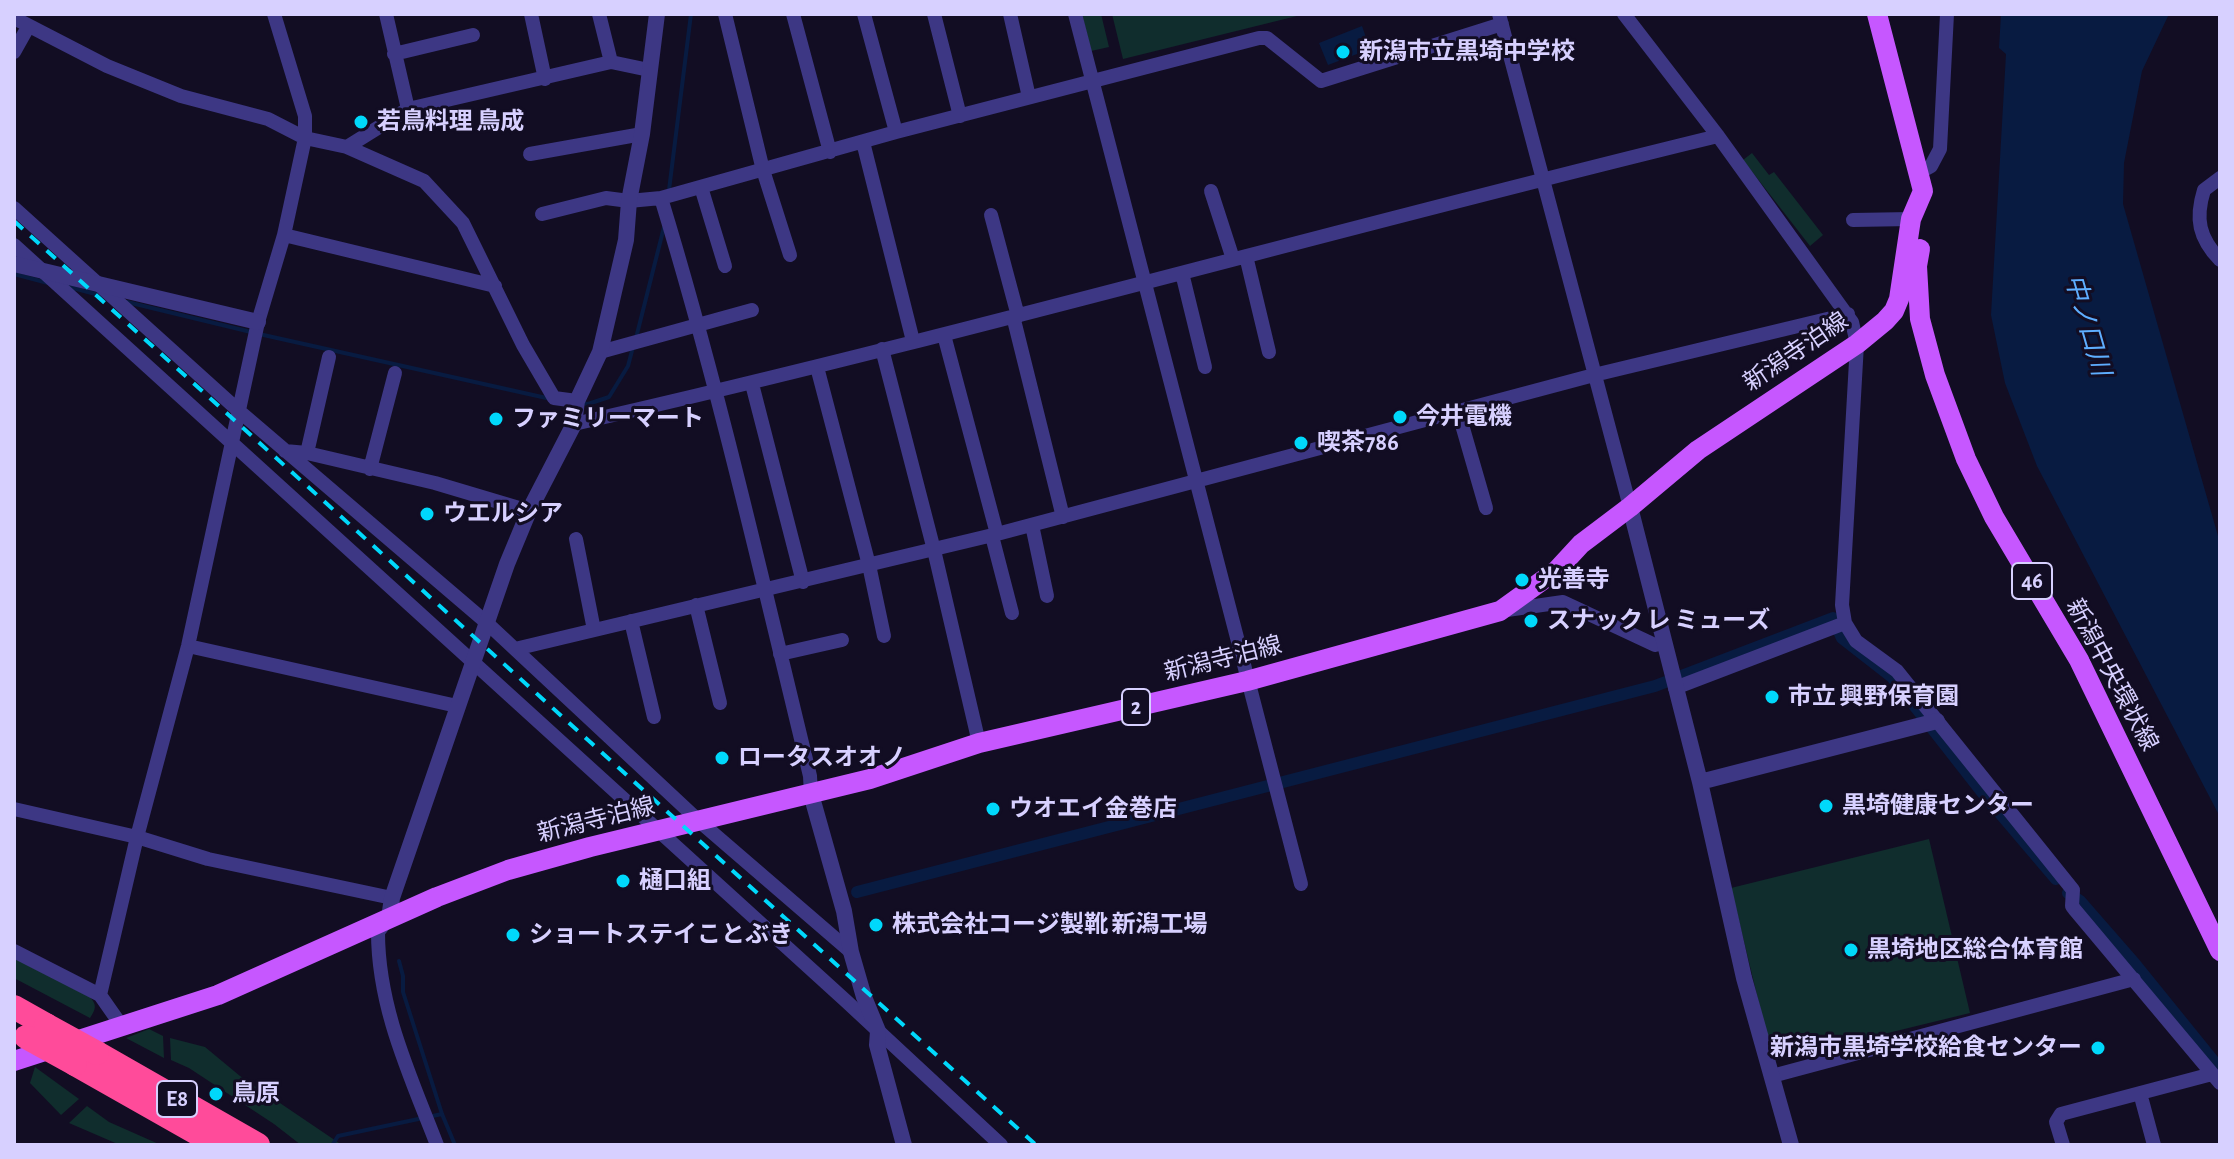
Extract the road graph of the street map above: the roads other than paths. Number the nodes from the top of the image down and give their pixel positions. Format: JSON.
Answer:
{"nodes":[{"id":1,"x":274,"y":14,"type":"edge"},
{"id":2,"x":387,"y":14,"type":"edge"},
{"id":3,"x":531,"y":14,"type":"edge"},
{"id":4,"x":599,"y":14,"type":"edge"},
{"id":5,"x":657,"y":14,"type":"edge"},
{"id":6,"x":725,"y":14,"type":"edge"},
{"id":7,"x":793,"y":14,"type":"edge"},
{"id":8,"x":864,"y":14,"type":"edge"},
{"id":9,"x":934,"y":14,"type":"edge"},
{"id":10,"x":1010,"y":14,"type":"edge"},
{"id":11,"x":1075,"y":14,"type":"edge"},
{"id":12,"x":1624,"y":14,"type":"edge"},
{"id":13,"x":1877,"y":14,"type":"edge"},
{"id":14,"x":1947,"y":14,"type":"edge"},
{"id":15,"x":14,"y":18,"type":"edge"},
{"id":16,"x":1501,"y":19,"type":"edge"},
{"id":17,"x":28,"y":27,"type":"junction"},
{"id":18,"x":473,"y":35,"type":"dead end"},
{"id":19,"x":14,"y":52,"type":"edge"},
{"id":20,"x":394,"y":54,"type":"junction"},
{"id":21,"x":611,"y":62,"type":"junction"},
{"id":22,"x":649,"y":70,"type":"junction"},
{"id":23,"x":545,"y":79,"type":"junction"},
{"id":24,"x":1092,"y":81,"type":"junction"},
{"id":25,"x":1029,"y":97,"type":"junction"},
{"id":26,"x":408,"y":109,"type":"junction"},
{"id":27,"x":960,"y":116,"type":"junction"},
{"id":28,"x":896,"y":132,"type":"junction"},
{"id":29,"x":642,"y":134,"type":"junction"},
{"id":30,"x":1718,"y":136,"type":"junction"},
{"id":31,"x":305,"y":138,"type":"junction"},
{"id":32,"x":863,"y":142,"type":"junction"},
{"id":33,"x":347,"y":147,"type":"junction"},
{"id":34,"x":830,"y":152,"type":"junction"},
{"id":35,"x":530,"y":154,"type":"dead end"},
{"id":36,"x":763,"y":170,"type":"junction"},
{"id":37,"x":2220,"y":178,"type":"edge"},
{"id":38,"x":1542,"y":179,"type":"junction"},
{"id":39,"x":1922,"y":182,"type":"junction"},
{"id":40,"x":701,"y":187,"type":"junction"},
{"id":41,"x":1211,"y":191,"type":"dead end"},
{"id":42,"x":661,"y":198,"type":"junction"},
{"id":43,"x":629,"y":201,"type":"junction"},
{"id":44,"x":14,"y":208,"type":"edge"},
{"id":45,"x":542,"y":214,"type":"dead end"},
{"id":46,"x":991,"y":215,"type":"dead end"},
{"id":47,"x":1911,"y":219,"type":"junction"},
{"id":48,"x":1853,"y":220,"type":"dead end"},
{"id":49,"x":284,"y":235,"type":"junction"},
{"id":50,"x":14,"y":245,"type":"edge"},
{"id":51,"x":790,"y":255,"type":"dead end"},
{"id":52,"x":1240,"y":257,"type":"junction"},
{"id":53,"x":2220,"y":260,"type":"edge"},
{"id":54,"x":14,"y":264,"type":"edge"},
{"id":55,"x":725,"y":266,"type":"dead end"},
{"id":56,"x":42,"y":270,"type":"junction"},
{"id":57,"x":1182,"y":273,"type":"junction"},
{"id":58,"x":101,"y":284,"type":"junction"},
{"id":59,"x":1146,"y":284,"type":"junction"},
{"id":60,"x":495,"y":286,"type":"junction"},
{"id":61,"x":752,"y":310,"type":"dead end"},
{"id":62,"x":1848,"y":314,"type":"junction"},
{"id":63,"x":1015,"y":316,"type":"junction"},
{"id":64,"x":258,"y":322,"type":"junction"},
{"id":65,"x":697,"y":324,"type":"junction"},
{"id":66,"x":944,"y":335,"type":"junction"},
{"id":67,"x":913,"y":341,"type":"junction"},
{"id":68,"x":1857,"y":344,"type":"junction"},
{"id":69,"x":882,"y":349,"type":"junction"},
{"id":70,"x":600,"y":352,"type":"junction"},
{"id":71,"x":1269,"y":352,"type":"dead end"},
{"id":72,"x":329,"y":357,"type":"dead end"},
{"id":73,"x":817,"y":367,"type":"junction"},
{"id":74,"x":1205,"y":367,"type":"dead end"},
{"id":75,"x":395,"y":373,"type":"dead end"},
{"id":76,"x":1594,"y":375,"type":"junction"},
{"id":77,"x":752,"y":384,"type":"junction"},
{"id":78,"x":715,"y":392,"type":"junction"},
{"id":79,"x":577,"y":401,"type":"junction"},
{"id":80,"x":239,"y":411,"type":"junction"},
{"id":81,"x":1458,"y":411,"type":"junction"},
{"id":82,"x":574,"y":424,"type":"junction"},
{"id":83,"x":232,"y":443,"type":"junction"},
{"id":84,"x":285,"y":451,"type":"junction"},
{"id":85,"x":307,"y":453,"type":"junction"},
{"id":86,"x":370,"y":469,"type":"junction"},
{"id":87,"x":1197,"y":482,"type":"junction"},
{"id":88,"x":1630,"y":507,"type":"junction"},
{"id":89,"x":1486,"y":508,"type":"dead end"},
{"id":90,"x":529,"y":511,"type":"junction"},
{"id":91,"x":1063,"y":517,"type":"junction"},
{"id":92,"x":1032,"y":525,"type":"junction"},
{"id":93,"x":995,"y":535,"type":"junction"},
{"id":94,"x":576,"y":539,"type":"dead end"},
{"id":95,"x":934,"y":550,"type":"junction"},
{"id":96,"x":869,"y":565,"type":"junction"},
{"id":97,"x":803,"y":582,"type":"junction"},
{"id":98,"x":765,"y":588,"type":"junction"},
{"id":99,"x":1047,"y":596,"type":"dead end"},
{"id":100,"x":696,"y":605,"type":"junction"},
{"id":101,"x":1500,"y":611,"type":"junction"},
{"id":102,"x":1012,"y":613,"type":"dead end"},
{"id":103,"x":631,"y":621,"type":"junction"},
{"id":104,"x":487,"y":623,"type":"junction"},
{"id":105,"x":1845,"y":623,"type":"junction"},
{"id":106,"x":594,"y":630,"type":"junction"},
{"id":107,"x":884,"y":636,"type":"dead end"},
{"id":108,"x":842,"y":640,"type":"dead end"},
{"id":109,"x":1664,"y":643,"type":"junction"},
{"id":110,"x":188,"y":646,"type":"junction"},
{"id":111,"x":515,"y":649,"type":"junction"},
{"id":112,"x":780,"y":654,"type":"junction"},
{"id":113,"x":472,"y":662,"type":"junction"},
{"id":114,"x":1247,"y":681,"type":"junction"},
{"id":115,"x":1675,"y":688,"type":"junction"},
{"id":116,"x":720,"y":703,"type":"dead end"},
{"id":117,"x":457,"y":706,"type":"junction"},
{"id":118,"x":654,"y":717,"type":"dead end"},
{"id":119,"x":1937,"y":721,"type":"junction"},
{"id":120,"x":979,"y":743,"type":"junction"},
{"id":121,"x":1700,"y":782,"type":"junction"},
{"id":122,"x":811,"y":794,"type":"junction"},
{"id":123,"x":14,"y":809,"type":"edge"},
{"id":124,"x":699,"y":821,"type":"junction"},
{"id":125,"x":657,"y":831,"type":"junction"},
{"id":126,"x":137,"y":837,"type":"junction"},
{"id":127,"x":1301,"y":884,"type":"dead end"},
{"id":128,"x":391,"y":908,"type":"junction"},
{"id":129,"x":14,"y":951,"type":"edge"},
{"id":130,"x":2220,"y":951,"type":"edge"},
{"id":131,"x":851,"y":952,"type":"junction"},
{"id":132,"x":2134,"y":979,"type":"junction"},
{"id":133,"x":100,"y":995,"type":"junction"},
{"id":134,"x":14,"y":1007,"type":"edge"},
{"id":135,"x":121,"y":1025,"type":"junction"},
{"id":136,"x":29,"y":1031,"type":"edge"},
{"id":137,"x":878,"y":1031,"type":"junction"},
{"id":138,"x":14,"y":1061,"type":"edge"},
{"id":139,"x":1772,"y":1076,"type":"junction"},
{"id":140,"x":2216,"y":1078,"type":"edge"},
{"id":141,"x":2140,"y":1093,"type":"junction"},
{"id":142,"x":218,"y":1145,"type":"edge"},
{"id":143,"x":258,"y":1145,"type":"edge"},
{"id":144,"x":437,"y":1145,"type":"edge"},
{"id":145,"x":904,"y":1145,"type":"edge"},
{"id":146,"x":1001,"y":1145,"type":"edge"},
{"id":147,"x":1791,"y":1145,"type":"edge"},
{"id":148,"x":2063,"y":1145,"type":"edge"},
{"id":149,"x":2154,"y":1145,"type":"edge"}],
"edges":[{"from":1,"to":31,"type":"street"},
{"from":2,"to":20,"type":"street"},
{"from":3,"to":23,"type":"street"},
{"from":4,"to":21,"type":"street"},
{"from":5,"to":22,"type":"street"},
{"from":6,"to":36,"type":"street"},
{"from":7,"to":34,"type":"street"},
{"from":8,"to":28,"type":"street"},
{"from":9,"to":27,"type":"street"},
{"from":10,"to":25,"type":"street"},
{"from":11,"to":24,"type":"street"},
{"from":12,"to":30,"type":"street"},
{"from":13,"to":39,"type":"main road"},
{"from":14,"to":39,"type":"street"},
{"from":15,"to":17,"type":"street"},
{"from":16,"to":24,"type":"street"},
{"from":16,"to":38,"type":"street"},
{"from":17,"to":19,"type":"street"},
{"from":17,"to":31,"type":"street"},
{"from":18,"to":20,"type":"street"},
{"from":20,"to":26,"type":"street"},
{"from":21,"to":22,"type":"street"},
{"from":21,"to":23,"type":"street"},
{"from":22,"to":29,"type":"street"},
{"from":23,"to":26,"type":"street"},
{"from":24,"to":25,"type":"street"},
{"from":24,"to":59,"type":"street"},
{"from":25,"to":27,"type":"street"},
{"from":26,"to":33,"type":"street"},
{"from":27,"to":28,"type":"street"},
{"from":28,"to":32,"type":"street"},
{"from":29,"to":35,"type":"street"},
{"from":29,"to":43,"type":"street"},
{"from":30,"to":38,"type":"street"},
{"from":30,"to":62,"type":"street"},
{"from":31,"to":33,"type":"street"},
{"from":31,"to":49,"type":"street"},
{"from":32,"to":34,"type":"street"},
{"from":32,"to":67,"type":"street"},
{"from":33,"to":60,"type":"street"},
{"from":34,"to":36,"type":"street"},
{"from":36,"to":40,"type":"street"},
{"from":36,"to":51,"type":"street"},
{"from":37,"to":53,"type":"street"},
{"from":38,"to":52,"type":"street"},
{"from":38,"to":76,"type":"street"},
{"from":39,"to":47,"type":"main road","name":"新潟寺泊線","number":"2"},
{"from":39,"to":130,"type":"main road","name":"新潟中央環状線","number":"46"},
{"from":40,"to":42,"type":"street"},
{"from":40,"to":55,"type":"street"},
{"from":41,"to":52,"type":"street"},
{"from":42,"to":43,"type":"street"},
{"from":42,"to":65,"type":"street"},
{"from":43,"to":45,"type":"street"},
{"from":43,"to":70,"type":"street"},
{"from":44,"to":58,"type":"street"},
{"from":46,"to":63,"type":"street"},
{"from":47,"to":48,"type":"street"},
{"from":47,"to":68,"type":"main road","name":"新潟寺泊線","number":"2"},
{"from":49,"to":60,"type":"street"},
{"from":49,"to":64,"type":"street"},
{"from":50,"to":56,"type":"street"},
{"from":52,"to":57,"type":"street"},
{"from":52,"to":71,"type":"street"},
{"from":54,"to":56,"type":"street"},
{"from":56,"to":58,"type":"street"},
{"from":56,"to":83,"type":"street"},
{"from":57,"to":59,"type":"street"},
{"from":57,"to":74,"type":"street"},
{"from":58,"to":64,"type":"street"},
{"from":58,"to":80,"type":"street"},
{"from":59,"to":63,"type":"street"},
{"from":59,"to":87,"type":"street"},
{"from":60,"to":79,"type":"street"},
{"from":61,"to":65,"type":"street"},
{"from":62,"to":68,"type":"street"},
{"from":62,"to":76,"type":"street"},
{"from":63,"to":66,"type":"street"},
{"from":63,"to":91,"type":"street"},
{"from":64,"to":80,"type":"street"},
{"from":65,"to":70,"type":"street"},
{"from":65,"to":78,"type":"street"},
{"from":66,"to":67,"type":"street"},
{"from":66,"to":93,"type":"street"},
{"from":67,"to":69,"type":"street"},
{"from":68,"to":88,"type":"main road","name":"新潟寺泊線","number":"2"},
{"from":68,"to":105,"type":"street"},
{"from":69,"to":73,"type":"street"},
{"from":69,"to":95,"type":"street"},
{"from":70,"to":79,"type":"street"},
{"from":72,"to":85,"type":"street"},
{"from":73,"to":77,"type":"street"},
{"from":73,"to":96,"type":"street"},
{"from":75,"to":86,"type":"street"},
{"from":76,"to":81,"type":"street"},
{"from":76,"to":88,"type":"street"},
{"from":77,"to":78,"type":"street"},
{"from":77,"to":97,"type":"street"},
{"from":78,"to":82,"type":"street"},
{"from":78,"to":98,"type":"street"},
{"from":79,"to":82,"type":"street"},
{"from":80,"to":83,"type":"street"},
{"from":80,"to":84,"type":"street"},
{"from":81,"to":87,"type":"street"},
{"from":81,"to":89,"type":"street"},
{"from":82,"to":90,"type":"street"},
{"from":83,"to":110,"type":"street"},
{"from":83,"to":113,"type":"street"},
{"from":84,"to":85,"type":"street"},
{"from":84,"to":104,"type":"street"},
{"from":85,"to":86,"type":"street"},
{"from":86,"to":90,"type":"street"},
{"from":87,"to":91,"type":"street"},
{"from":87,"to":114,"type":"street"},
{"from":88,"to":101,"type":"main road","name":"新潟寺泊線","number":"2"},
{"from":88,"to":109,"type":"street"},
{"from":90,"to":104,"type":"street"},
{"from":91,"to":92,"type":"street"},
{"from":92,"to":93,"type":"street"},
{"from":92,"to":99,"type":"street"},
{"from":93,"to":95,"type":"street"},
{"from":93,"to":102,"type":"street"},
{"from":94,"to":106,"type":"street"},
{"from":95,"to":96,"type":"street"},
{"from":95,"to":120,"type":"street"},
{"from":96,"to":97,"type":"street"},
{"from":96,"to":107,"type":"street"},
{"from":97,"to":98,"type":"street"},
{"from":98,"to":100,"type":"street"},
{"from":98,"to":112,"type":"street"},
{"from":100,"to":103,"type":"street"},
{"from":100,"to":116,"type":"street"},
{"from":101,"to":109,"type":"street"},
{"from":101,"to":114,"type":"main road","name":"新潟寺泊線","number":"2"},
{"from":103,"to":106,"type":"street"},
{"from":103,"to":118,"type":"street"},
{"from":104,"to":111,"type":"street"},
{"from":104,"to":113,"type":"street"},
{"from":105,"to":115,"type":"street"},
{"from":105,"to":119,"type":"street"},
{"from":106,"to":111,"type":"street"},
{"from":108,"to":112,"type":"street"},
{"from":109,"to":115,"type":"street"},
{"from":110,"to":117,"type":"street"},
{"from":110,"to":126,"type":"street"},
{"from":111,"to":124,"type":"street"},
{"from":112,"to":122,"type":"street"},
{"from":113,"to":117,"type":"street"},
{"from":113,"to":125,"type":"street"},
{"from":114,"to":120,"type":"main road","name":"新潟寺泊線","number":"2"},
{"from":114,"to":127,"type":"street"},
{"from":115,"to":121,"type":"street"},
{"from":117,"to":128,"type":"street"},
{"from":119,"to":121,"type":"street"},
{"from":119,"to":132,"type":"street"},
{"from":120,"to":122,"type":"main road","name":"新潟寺泊線","number":"2"},
{"from":121,"to":139,"type":"street"},
{"from":122,"to":124,"type":"main road","name":"新潟寺泊線","number":"2"},
{"from":122,"to":131,"type":"street"},
{"from":123,"to":126,"type":"street"},
{"from":124,"to":125,"type":"main road","name":"新潟寺泊線","number":"2"},
{"from":124,"to":131,"type":"street"},
{"from":125,"to":128,"type":"main road","name":"新潟寺泊線","number":"2"},
{"from":125,"to":137,"type":"street"},
{"from":126,"to":128,"type":"street"},
{"from":126,"to":133,"type":"street"},
{"from":128,"to":135,"type":"main road","name":"新潟寺泊線","number":"2"},
{"from":128,"to":144,"type":"street"},
{"from":129,"to":133,"type":"street"},
{"from":131,"to":137,"type":"street"},
{"from":132,"to":139,"type":"street"},
{"from":132,"to":140,"type":"street"},
{"from":133,"to":135,"type":"street"},
{"from":134,"to":136,"type":"highway","number":"E8"},
{"from":135,"to":138,"type":"main road","name":"新潟寺泊線","number":"2"},
{"from":136,"to":142,"type":"highway","number":"E8","bridge":true},
{"from":136,"to":143,"type":"highway","number":"E8","bridge":true},
{"from":137,"to":145,"type":"street"},
{"from":137,"to":146,"type":"street"},
{"from":139,"to":147,"type":"street"},
{"from":140,"to":141,"type":"street"},
{"from":141,"to":148,"type":"street"},
{"from":141,"to":149,"type":"street"}]}
